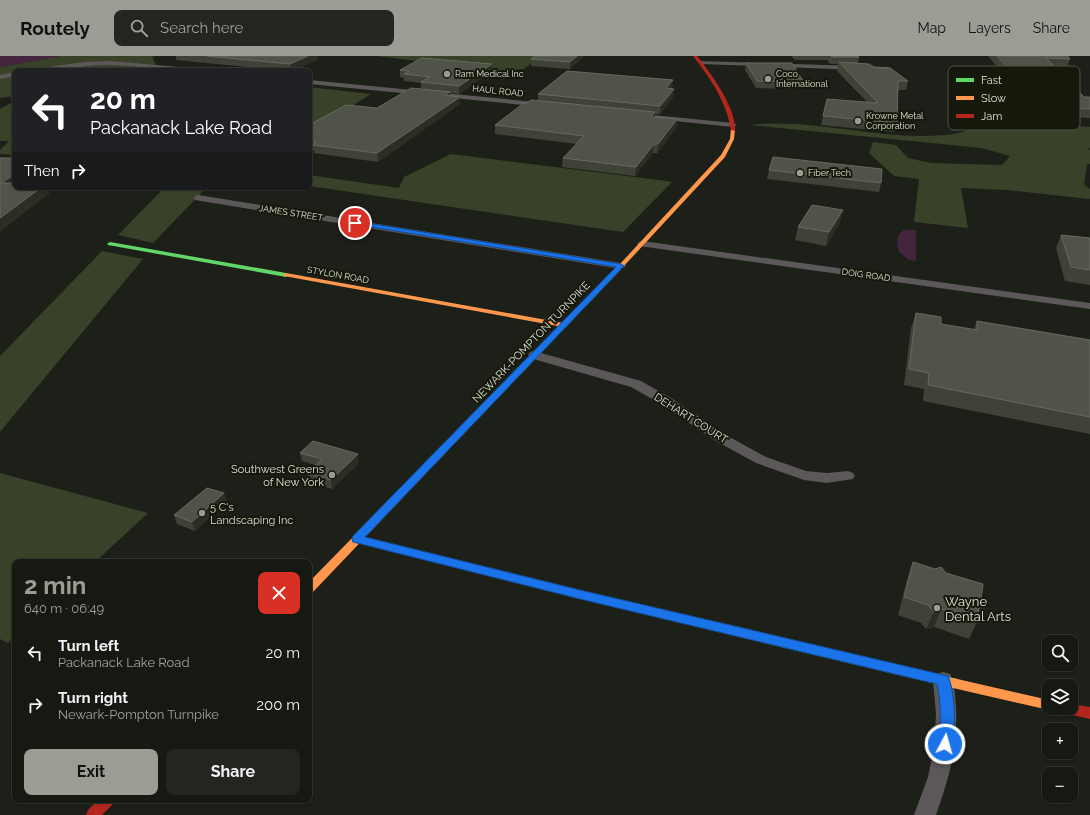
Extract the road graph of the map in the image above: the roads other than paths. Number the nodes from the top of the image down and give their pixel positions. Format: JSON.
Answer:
{"nodes":[{"id":1,"x":698,"y":59,"type":"edge"},
{"id":2,"x":55,"y":68,"type":"edge"},
{"id":3,"x":168,"y":68,"type":"edge"},
{"id":4,"x":888,"y":68,"type":"edge"},
{"id":5,"x":12,"y":75,"type":"edge"},
{"id":6,"x":0,"y":77,"type":"edge"},
{"id":7,"x":312,"y":82,"type":"edge"},
{"id":8,"x":555,"y":106,"type":"edge"},
{"id":9,"x":630,"y":114,"type":"edge"},
{"id":10,"x":733,"y":125,"type":"junction"},
{"id":11,"x":198,"y":198,"type":"dead end"},
{"id":12,"x":110,"y":244,"type":"dead end"},
{"id":13,"x":642,"y":244,"type":"junction"},
{"id":14,"x":621,"y":266,"type":"junction"},
{"id":15,"x":1090,"y":306,"type":"edge"},
{"id":16,"x":563,"y":325,"type":"junction"},
{"id":17,"x":534,"y":355,"type":"junction"},
{"id":18,"x":848,"y":476,"type":"dead end"},
{"id":19,"x":357,"y":539,"type":"junction"},
{"id":20,"x":312,"y":586,"type":"edge"},
{"id":21,"x":943,"y":680,"type":"junction"},
{"id":22,"x":1042,"y":703,"type":"edge"},
{"id":23,"x":1078,"y":711,"type":"edge"},
{"id":24,"x":1090,"y":713,"type":"edge"},
{"id":25,"x":104,"y":803,"type":"edge"},
{"id":26,"x":93,"y":815,"type":"edge"},
{"id":27,"x":925,"y":815,"type":"edge"}],
"edges":[{"from":1,"to":4,"type":"street"},
{"from":1,"to":10,"type":"main road"},
{"from":2,"to":3,"type":"street"},
{"from":5,"to":6,"type":"street"},
{"from":7,"to":8,"type":"street","name":"HAUL ROAD"},
{"from":9,"to":10,"type":"street"},
{"from":10,"to":13,"type":"main road","name":"NEWARK-POMPTON TURNPIKE"},
{"from":11,"to":14,"type":"street","name":"JAMES STREET"},
{"from":12,"to":16,"type":"main road","name":"STYLON ROAD"},
{"from":13,"to":14,"type":"main road","name":"NEWARK-POMPTON TURNPIKE"},
{"from":13,"to":15,"type":"street","name":"DOIG ROAD"},
{"from":14,"to":16,"type":"main road","name":"NEWARK-POMPTON TURNPIKE"},
{"from":16,"to":17,"type":"main road","name":"NEWARK-POMPTON TURNPIKE"},
{"from":17,"to":18,"type":"street","name":"DEHART COURT"},
{"from":17,"to":19,"type":"main road","name":"NEWARK-POMPTON TURNPIKE"},
{"from":19,"to":20,"type":"main road","name":"NEWARK-POMPTON TURNPIKE"},
{"from":19,"to":21,"type":"main road"},
{"from":21,"to":22,"type":"main road"},
{"from":21,"to":27,"type":"street"},
{"from":23,"to":24,"type":"main road"},
{"from":25,"to":26,"type":"main road"}]}
